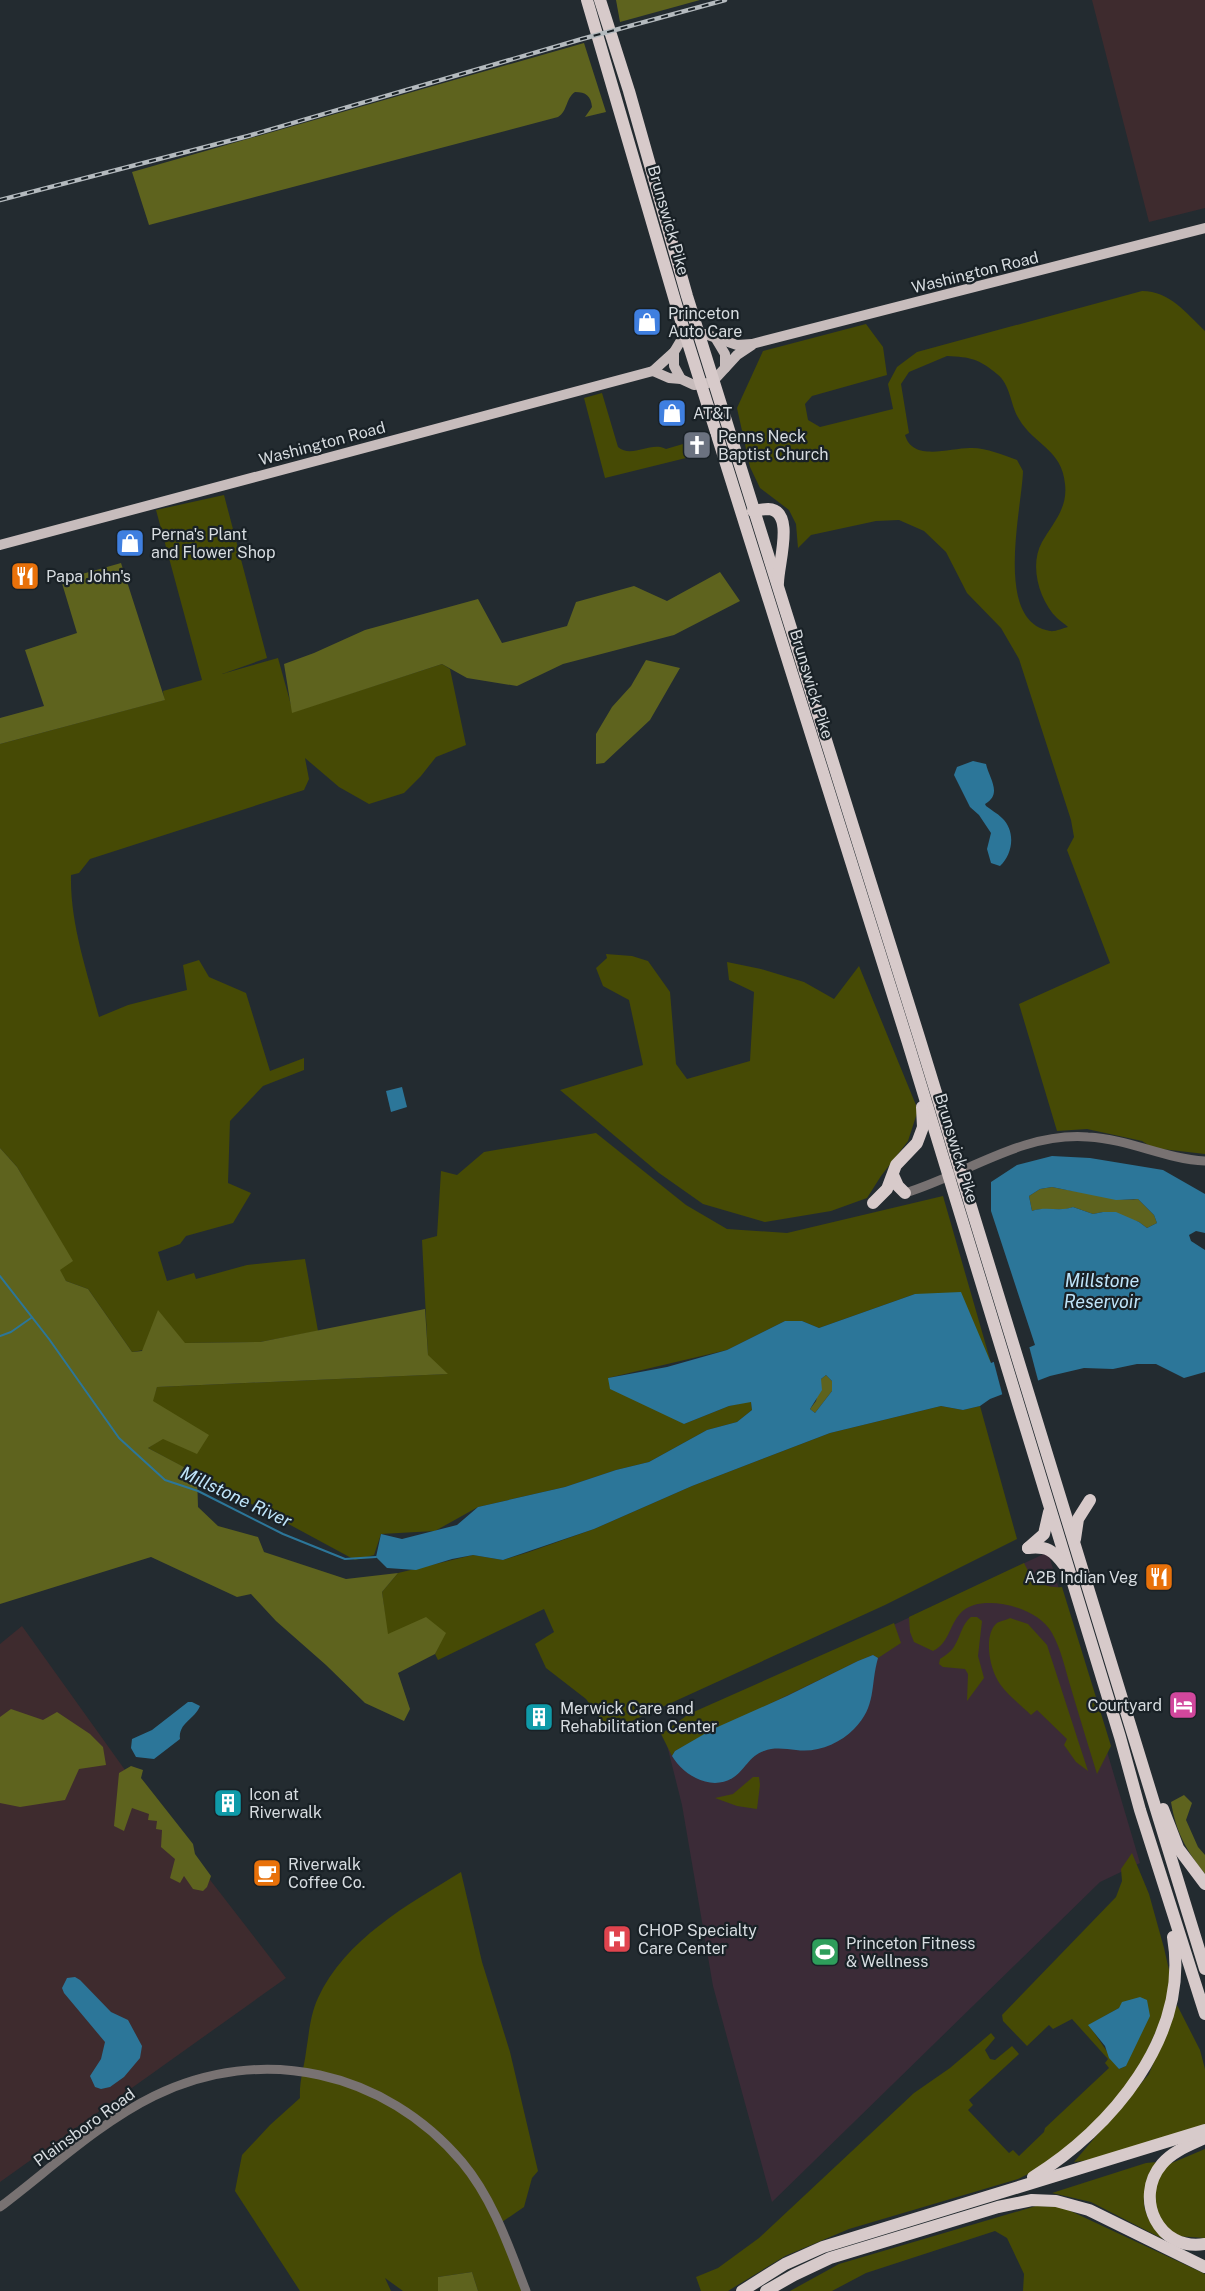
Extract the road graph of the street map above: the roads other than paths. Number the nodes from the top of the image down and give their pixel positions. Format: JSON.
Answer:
{"nodes":[{"id":1,"x":579,"y":0,"type":"edge"},
{"id":2,"x":586,"y":0,"type":"edge"},
{"id":3,"x":600,"y":0,"type":"edge"},
{"id":4,"x":608,"y":0,"type":"edge"},
{"id":5,"x":612,"y":60,"type":"junction"},
{"id":6,"x":1205,"y":228,"type":"edge"},
{"id":7,"x":692,"y":335,"type":"junction"},
{"id":8,"x":716,"y":339,"type":"junction"},
{"id":9,"x":752,"y":344,"type":"junction"},
{"id":10,"x":674,"y":352,"type":"junction"},
{"id":11,"x":725,"y":368,"type":"junction"},
{"id":12,"x":653,"y":371,"type":"junction"},
{"id":13,"x":681,"y":379,"type":"junction"},
{"id":14,"x":708,"y":382,"type":"junction"},
{"id":15,"x":753,"y":511,"type":"junction"},
{"id":16,"x":0,"y":544,"type":"edge"},
{"id":17,"x":778,"y":590,"type":"junction"},
{"id":18,"x":920,"y":1082,"type":"junction"},
{"id":19,"x":1205,"y":1161,"type":"edge"},
{"id":20,"x":893,"y":1175,"type":"junction"},
{"id":21,"x":954,"y":1175,"type":"junction"},
{"id":22,"x":906,"y":1193,"type":"joint"},
{"id":23,"x":873,"y":1203,"type":"dead end"},
{"id":24,"x":1021,"y":1392,"type":"junction"},
{"id":25,"x":1057,"y":1491,"type":"junction"},
{"id":26,"x":1049,"y":1508,"type":"junction"},
{"id":27,"x":1075,"y":1543,"type":"junction"},
{"id":28,"x":1071,"y":1575,"type":"junction"},
{"id":29,"x":1154,"y":1799,"type":"junction"},
{"id":30,"x":1205,"y":1884,"type":"edge"},
{"id":31,"x":1170,"y":1909,"type":"junction"},
{"id":32,"x":1205,"y":1969,"type":"edge"},
{"id":33,"x":1205,"y":2014,"type":"edge"},
{"id":34,"x":1205,"y":2130,"type":"edge"},
{"id":35,"x":1205,"y":2138,"type":"edge"},
{"id":36,"x":1018,"y":2186,"type":"junction"},
{"id":37,"x":0,"y":2207,"type":"edge"},
{"id":38,"x":892,"y":2238,"type":"junction"},
{"id":39,"x":1205,"y":2244,"type":"edge"},
{"id":40,"x":1205,"y":2267,"type":"edge"},
{"id":41,"x":526,"y":2291,"type":"edge"},
{"id":42,"x":742,"y":2291,"type":"edge"},
{"id":43,"x":766,"y":2291,"type":"edge"}],
"edges":[{"from":1,"to":5,"type":"highway"},
{"from":2,"to":5,"type":"highway","name":"Brunswick Pike"},
{"from":3,"to":5,"type":"highway","name":"Brunswick Pike"},
{"from":4,"to":5,"type":"highway"},
{"from":5,"to":7,"type":"highway","name":"Brunswick Pike"},
{"from":6,"to":9,"type":"main road","name":"Washington Road"},
{"from":7,"to":8,"type":"main road","name":"Washington Road"},
{"from":7,"to":10,"type":"main road","name":"Washington Road"},
{"from":7,"to":14,"type":"highway","name":"Brunswick Pike"},
{"from":8,"to":9,"type":"main road","name":"Washington Road"},
{"from":8,"to":11,"type":"main road"},
{"from":9,"to":11,"type":"main road","name":"Washington Road"},
{"from":10,"to":12,"type":"main road","name":"Washington Road"},
{"from":10,"to":13,"type":"main road"},
{"from":11,"to":14,"type":"main road","name":"Washington Road"},
{"from":12,"to":13,"type":"main road"},
{"from":12,"to":16,"type":"main road","name":"Washington Road"},
{"from":13,"to":14,"type":"main road"},
{"from":14,"to":15,"type":"highway","name":"Brunswick Pike"},
{"from":14,"to":18,"type":"highway","name":"Brunswick Pike"},
{"from":15,"to":17,"type":"highway","name":"Brunswick Pike"},
{"from":15,"to":17,"type":"highway"},
{"from":17,"to":21,"type":"highway","name":"Brunswick Pike"},
{"from":18,"to":20,"type":"highway"},
{"from":18,"to":21,"type":"highway","name":"Brunswick Pike"},
{"from":19,"to":21,"type":"street"},
{"from":20,"to":22,"type":"highway"},
{"from":20,"to":23,"type":"highway"},
{"from":21,"to":22,"type":"street"},
{"from":21,"to":24,"type":"highway","name":"Brunswick Pike"},
{"from":24,"to":25,"type":"highway"},
{"from":24,"to":26,"type":"highway"},
{"from":25,"to":27,"type":"highway"},
{"from":25,"to":27,"type":"highway"},
{"from":26,"to":28,"type":"highway"},
{"from":26,"to":28,"type":"highway"},
{"from":27,"to":29,"type":"highway"},
{"from":28,"to":31,"type":"highway"},
{"from":29,"to":30,"type":"highway"},
{"from":29,"to":32,"type":"highway"},
{"from":31,"to":33,"type":"highway"},
{"from":31,"to":36,"type":"highway"},
{"from":34,"to":36,"type":"highway"},
{"from":35,"to":38,"type":"highway"},
{"from":35,"to":39,"type":"highway"},
{"from":36,"to":42,"type":"highway"},
{"from":37,"to":41,"type":"street","name":"Plainsboro Road"},
{"from":38,"to":40,"type":"highway"},
{"from":38,"to":43,"type":"highway"}]}
